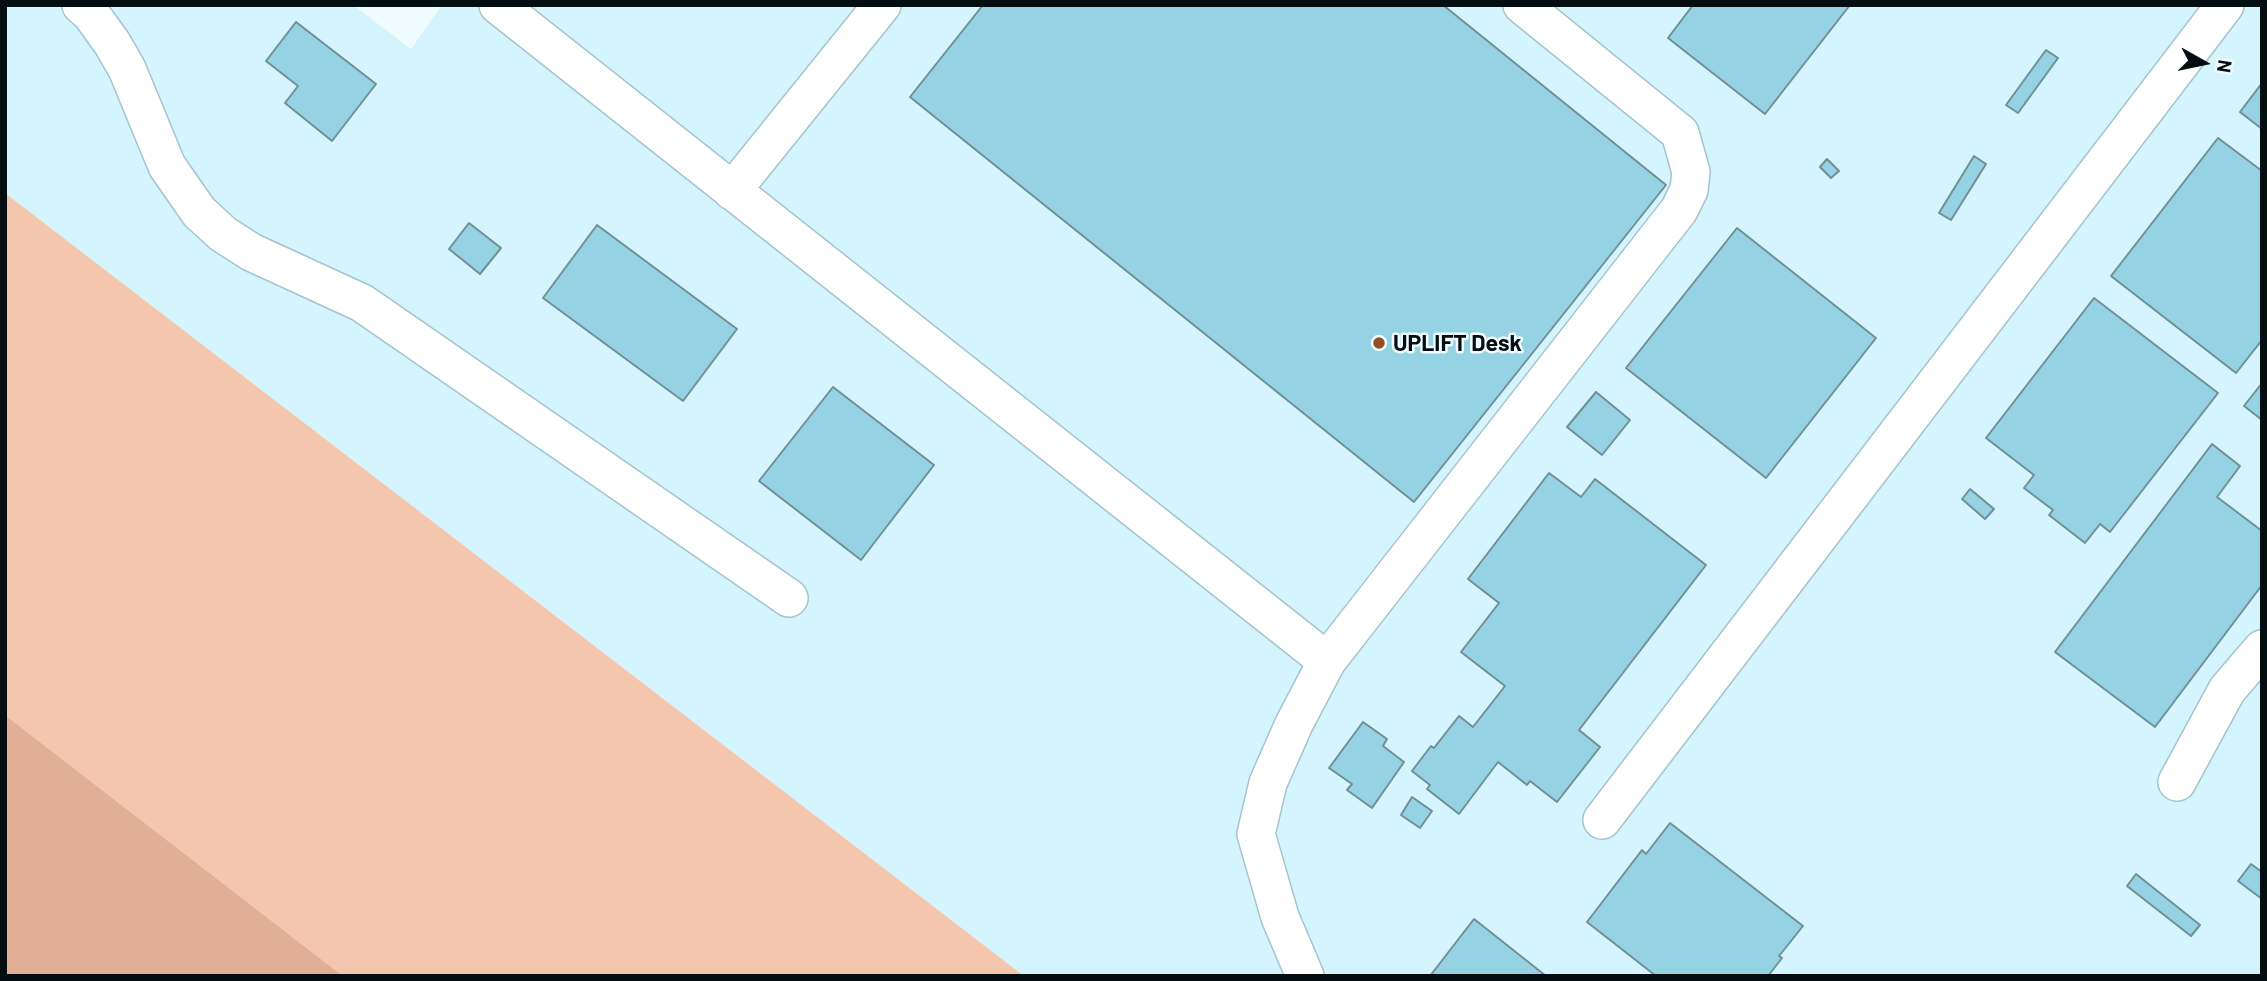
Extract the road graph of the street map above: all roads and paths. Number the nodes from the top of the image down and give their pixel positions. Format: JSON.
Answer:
{"nodes":[{"id":1,"x":81,"y":5,"type":"edge"},
{"id":2,"x":498,"y":5,"type":"edge"},
{"id":3,"x":882,"y":5,"type":"edge"},
{"id":4,"x":1522,"y":5,"type":"edge"},
{"id":5,"x":2225,"y":5,"type":"edge"},
{"id":6,"x":732,"y":191,"type":"junction"},
{"id":7,"x":789,"y":598,"type":"dead end"},
{"id":8,"x":2262,"y":649,"type":"edge"},
{"id":9,"x":1327,"y":661,"type":"junction"},
{"id":10,"x":2177,"y":782,"type":"dead end"},
{"id":11,"x":1602,"y":820,"type":"dead end"},
{"id":12,"x":1304,"y":976,"type":"edge"}],
"edges":[{"from":1,"to":7,"type":"lane"},
{"from":2,"to":6,"type":"lane"},
{"from":3,"to":6,"type":"lane"},
{"from":4,"to":9,"type":"lane"},
{"from":5,"to":11,"type":"lane"},
{"from":6,"to":9,"type":"lane"},
{"from":8,"to":10,"type":"lane"},
{"from":9,"to":12,"type":"lane"}]}
